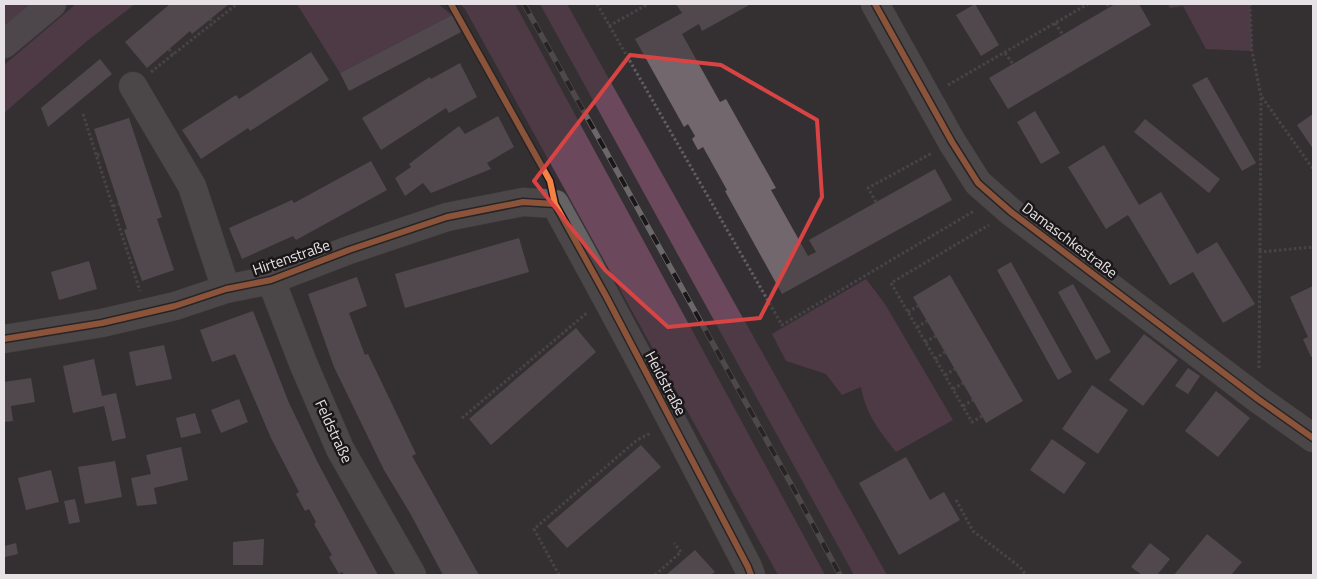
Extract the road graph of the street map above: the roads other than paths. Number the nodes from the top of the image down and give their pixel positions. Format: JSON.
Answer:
{"nodes":[{"id":1,"x":52,"y":4,"type":"edge"},
{"id":2,"x":876,"y":4,"type":"edge"},
{"id":3,"x":4,"y":44,"type":"edge"},
{"id":4,"x":133,"y":86,"type":"road end"},
{"id":5,"x":554,"y":204,"type":"joint"},
{"id":6,"x":272,"y":280,"type":"junction"},
{"id":7,"x":226,"y":289,"type":"junction"},
{"id":8,"x":4,"y":340,"type":"edge"},
{"id":9,"x":1313,"y":438,"type":"edge"},
{"id":10,"x":412,"y":575,"type":"edge"},
{"id":11,"x":750,"y":575,"type":"edge"}],
"edges":[{"from":1,"to":3,"type":"main road"},
{"from":2,"to":9,"type":"street","name":"Damaschkestraße"},
{"from":4,"to":7,"type":"street"},
{"from":5,"to":6,"type":"street","name":"Hirtenstraße"},
{"from":5,"to":11,"type":"street","name":"Heidstraße"},
{"from":6,"to":7,"type":"street","name":"Hirtenstraße"},
{"from":6,"to":10,"type":"street","name":"Feldstraße"},
{"from":7,"to":8,"type":"street","name":"Hirtenstraße"}]}
